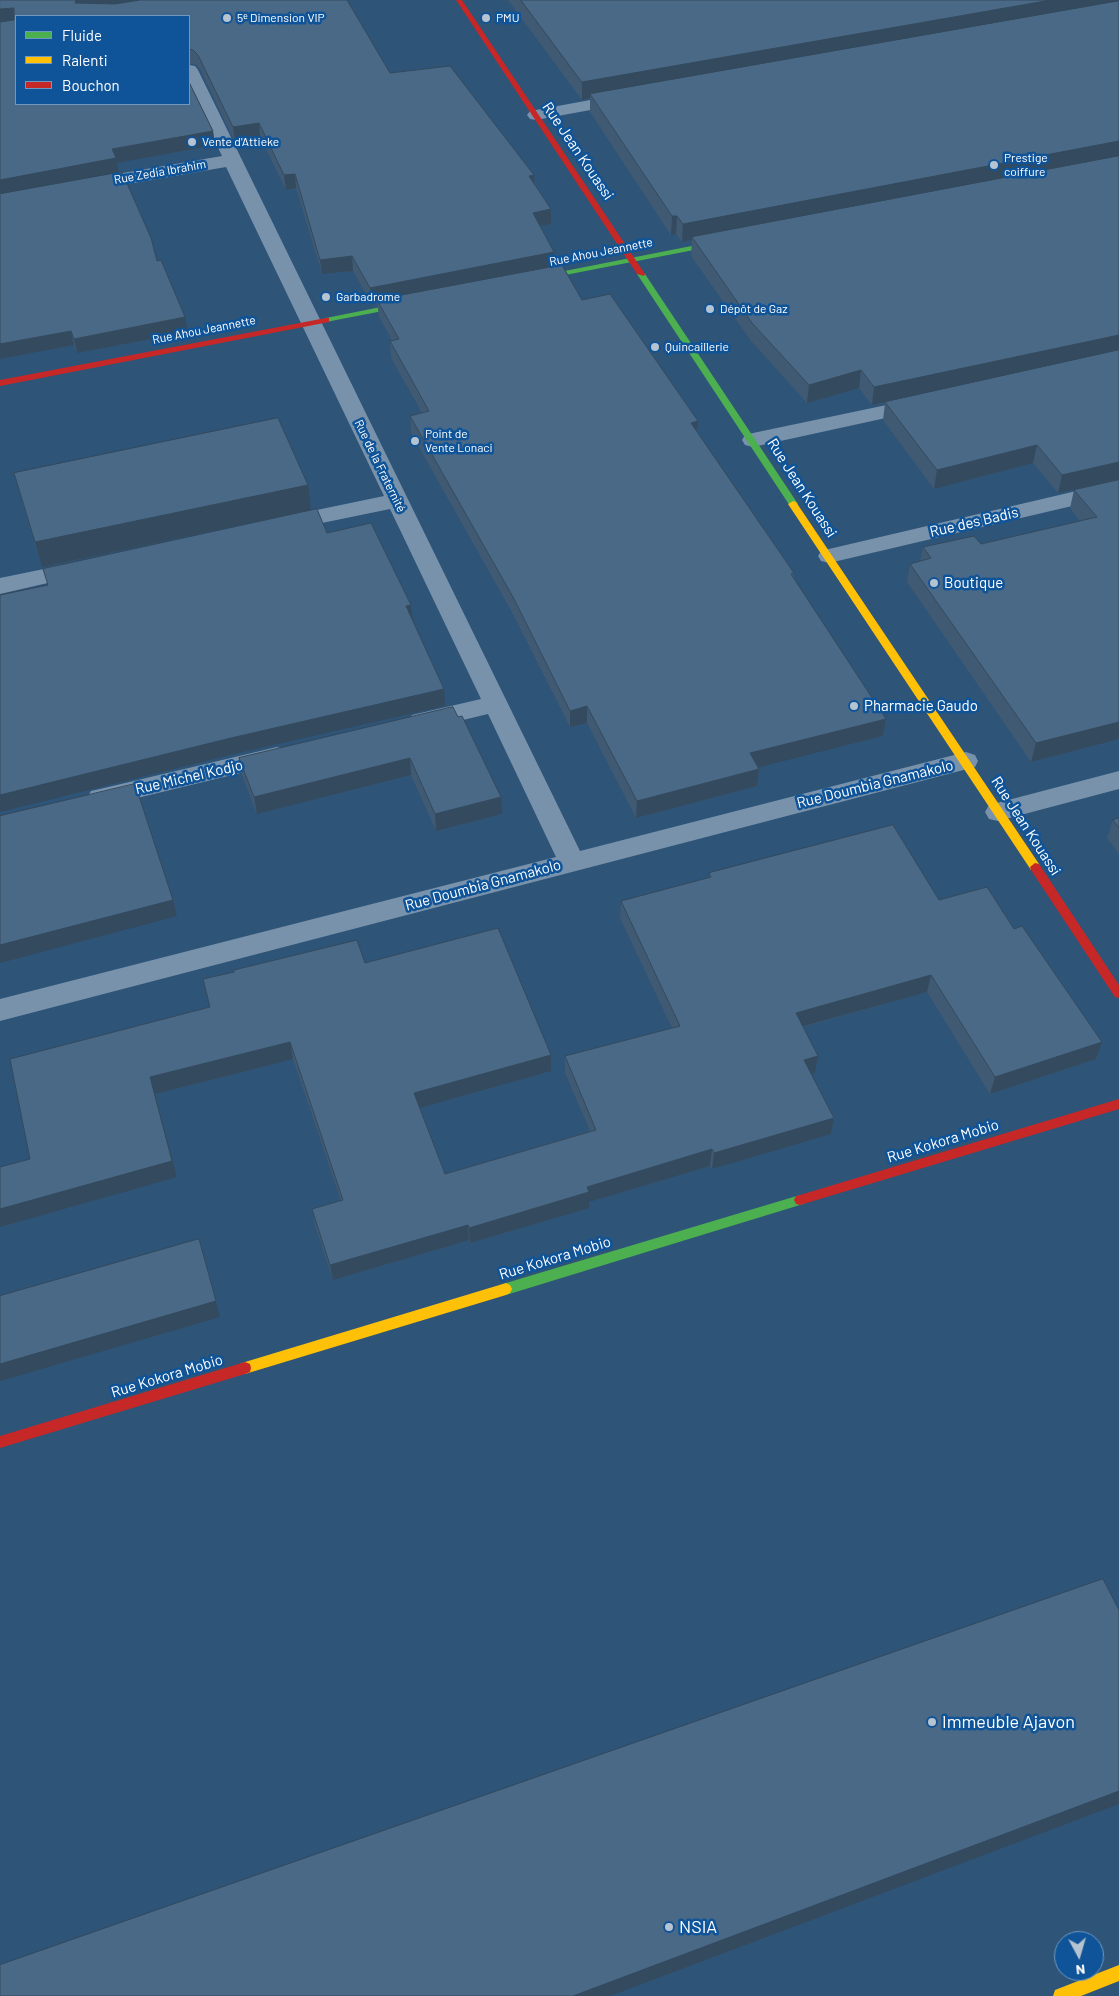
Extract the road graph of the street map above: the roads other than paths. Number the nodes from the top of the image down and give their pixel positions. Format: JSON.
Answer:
{"nodes":[{"id":1,"x":459,"y":0,"type":"edge"},
{"id":2,"x":190,"y":72,"type":"edge"},
{"id":3,"x":643,"y":96,"type":"edge"},
{"id":4,"x":536,"y":115,"type":"junction"},
{"id":5,"x":232,"y":160,"type":"junction"},
{"id":6,"x":68,"y":189,"type":"edge"},
{"id":7,"x":740,"y":239,"type":"edge"},
{"id":8,"x":632,"y":260,"type":"junction"},
{"id":9,"x":516,"y":283,"type":"edge"},
{"id":10,"x":428,"y":300,"type":"edge"},
{"id":11,"x":311,"y":323,"type":"junction"},
{"id":12,"x":0,"y":383,"type":"edge"},
{"id":13,"x":936,"y":400,"type":"edge"},
{"id":14,"x":753,"y":440,"type":"junction"},
{"id":15,"x":1119,"y":488,"type":"edge"},
{"id":16,"x":397,"y":500,"type":"junction"},
{"id":17,"x":261,"y":529,"type":"edge"},
{"id":18,"x":829,"y":556,"type":"junction"},
{"id":19,"x":106,"y":563,"type":"edge"},
{"id":20,"x":0,"y":586,"type":"edge"},
{"id":21,"x":495,"y":704,"type":"junction"},
{"id":22,"x":398,"y":727,"type":"edge"},
{"id":23,"x":301,"y":750,"type":"edge"},
{"id":24,"x":966,"y":761,"type":"junction"},
{"id":25,"x":1119,"y":780,"type":"edge"},
{"id":26,"x":78,"y":804,"type":"edge"},
{"id":27,"x":998,"y":812,"type":"junction"},
{"id":28,"x":572,"y":862,"type":"junction"},
{"id":29,"x":1119,"y":994,"type":"edge"},
{"id":30,"x":0,"y":1010,"type":"edge"},
{"id":31,"x":1119,"y":1104,"type":"edge"},
{"id":32,"x":0,"y":1442,"type":"edge"},
{"id":33,"x":1119,"y":1973,"type":"edge"},
{"id":34,"x":1060,"y":1996,"type":"edge"}],
"edges":[{"from":1,"to":4,"type":"street","name":"Rue Jean Kouassi"},
{"from":2,"to":5,"type":"street","name":"Rue de la Fraternité"},
{"from":3,"to":4,"type":"street"},
{"from":4,"to":8,"type":"street","name":"Rue Jean Kouassi"},
{"from":5,"to":6,"type":"street","name":"Rue Zedia Ibrahim"},
{"from":5,"to":11,"type":"street","name":"Rue de la Fraternité"},
{"from":7,"to":8,"type":"street","name":"Rue Ahou Jeannette"},
{"from":8,"to":9,"type":"street","name":"Rue Ahou Jeannette"},
{"from":8,"to":14,"type":"street","name":"Rue Jean Kouassi"},
{"from":10,"to":11,"type":"street","name":"Rue Ahou Jeannette"},
{"from":11,"to":12,"type":"street","name":"Rue Ahou Jeannette"},
{"from":11,"to":16,"type":"street","name":"Rue de la Fraternité"},
{"from":13,"to":14,"type":"street"},
{"from":14,"to":18,"type":"street","name":"Rue Jean Kouassi"},
{"from":15,"to":18,"type":"street","name":"Rue des Badis"},
{"from":16,"to":17,"type":"street"},
{"from":16,"to":21,"type":"street","name":"Rue de la Fraternité"},
{"from":18,"to":24,"type":"street","name":"Rue Jean Kouassi"},
{"from":19,"to":20,"type":"street"},
{"from":21,"to":22,"type":"street"},
{"from":21,"to":28,"type":"street","name":"Rue de la Fraternité"},
{"from":23,"to":26,"type":"street","name":"Rue Michel Kodjo"},
{"from":24,"to":27,"type":"street","name":"Rue Jean Kouassi"},
{"from":24,"to":28,"type":"street","name":"Rue Doumbia Gnamakolo"},
{"from":25,"to":27,"type":"street"},
{"from":27,"to":29,"type":"street","name":"Rue Jean Kouassi"},
{"from":28,"to":30,"type":"street","name":"Rue Doumbia Gnamakolo"},
{"from":31,"to":32,"type":"street","name":"Rue Kokora Mobio"},
{"from":33,"to":34,"type":"street"}]}
